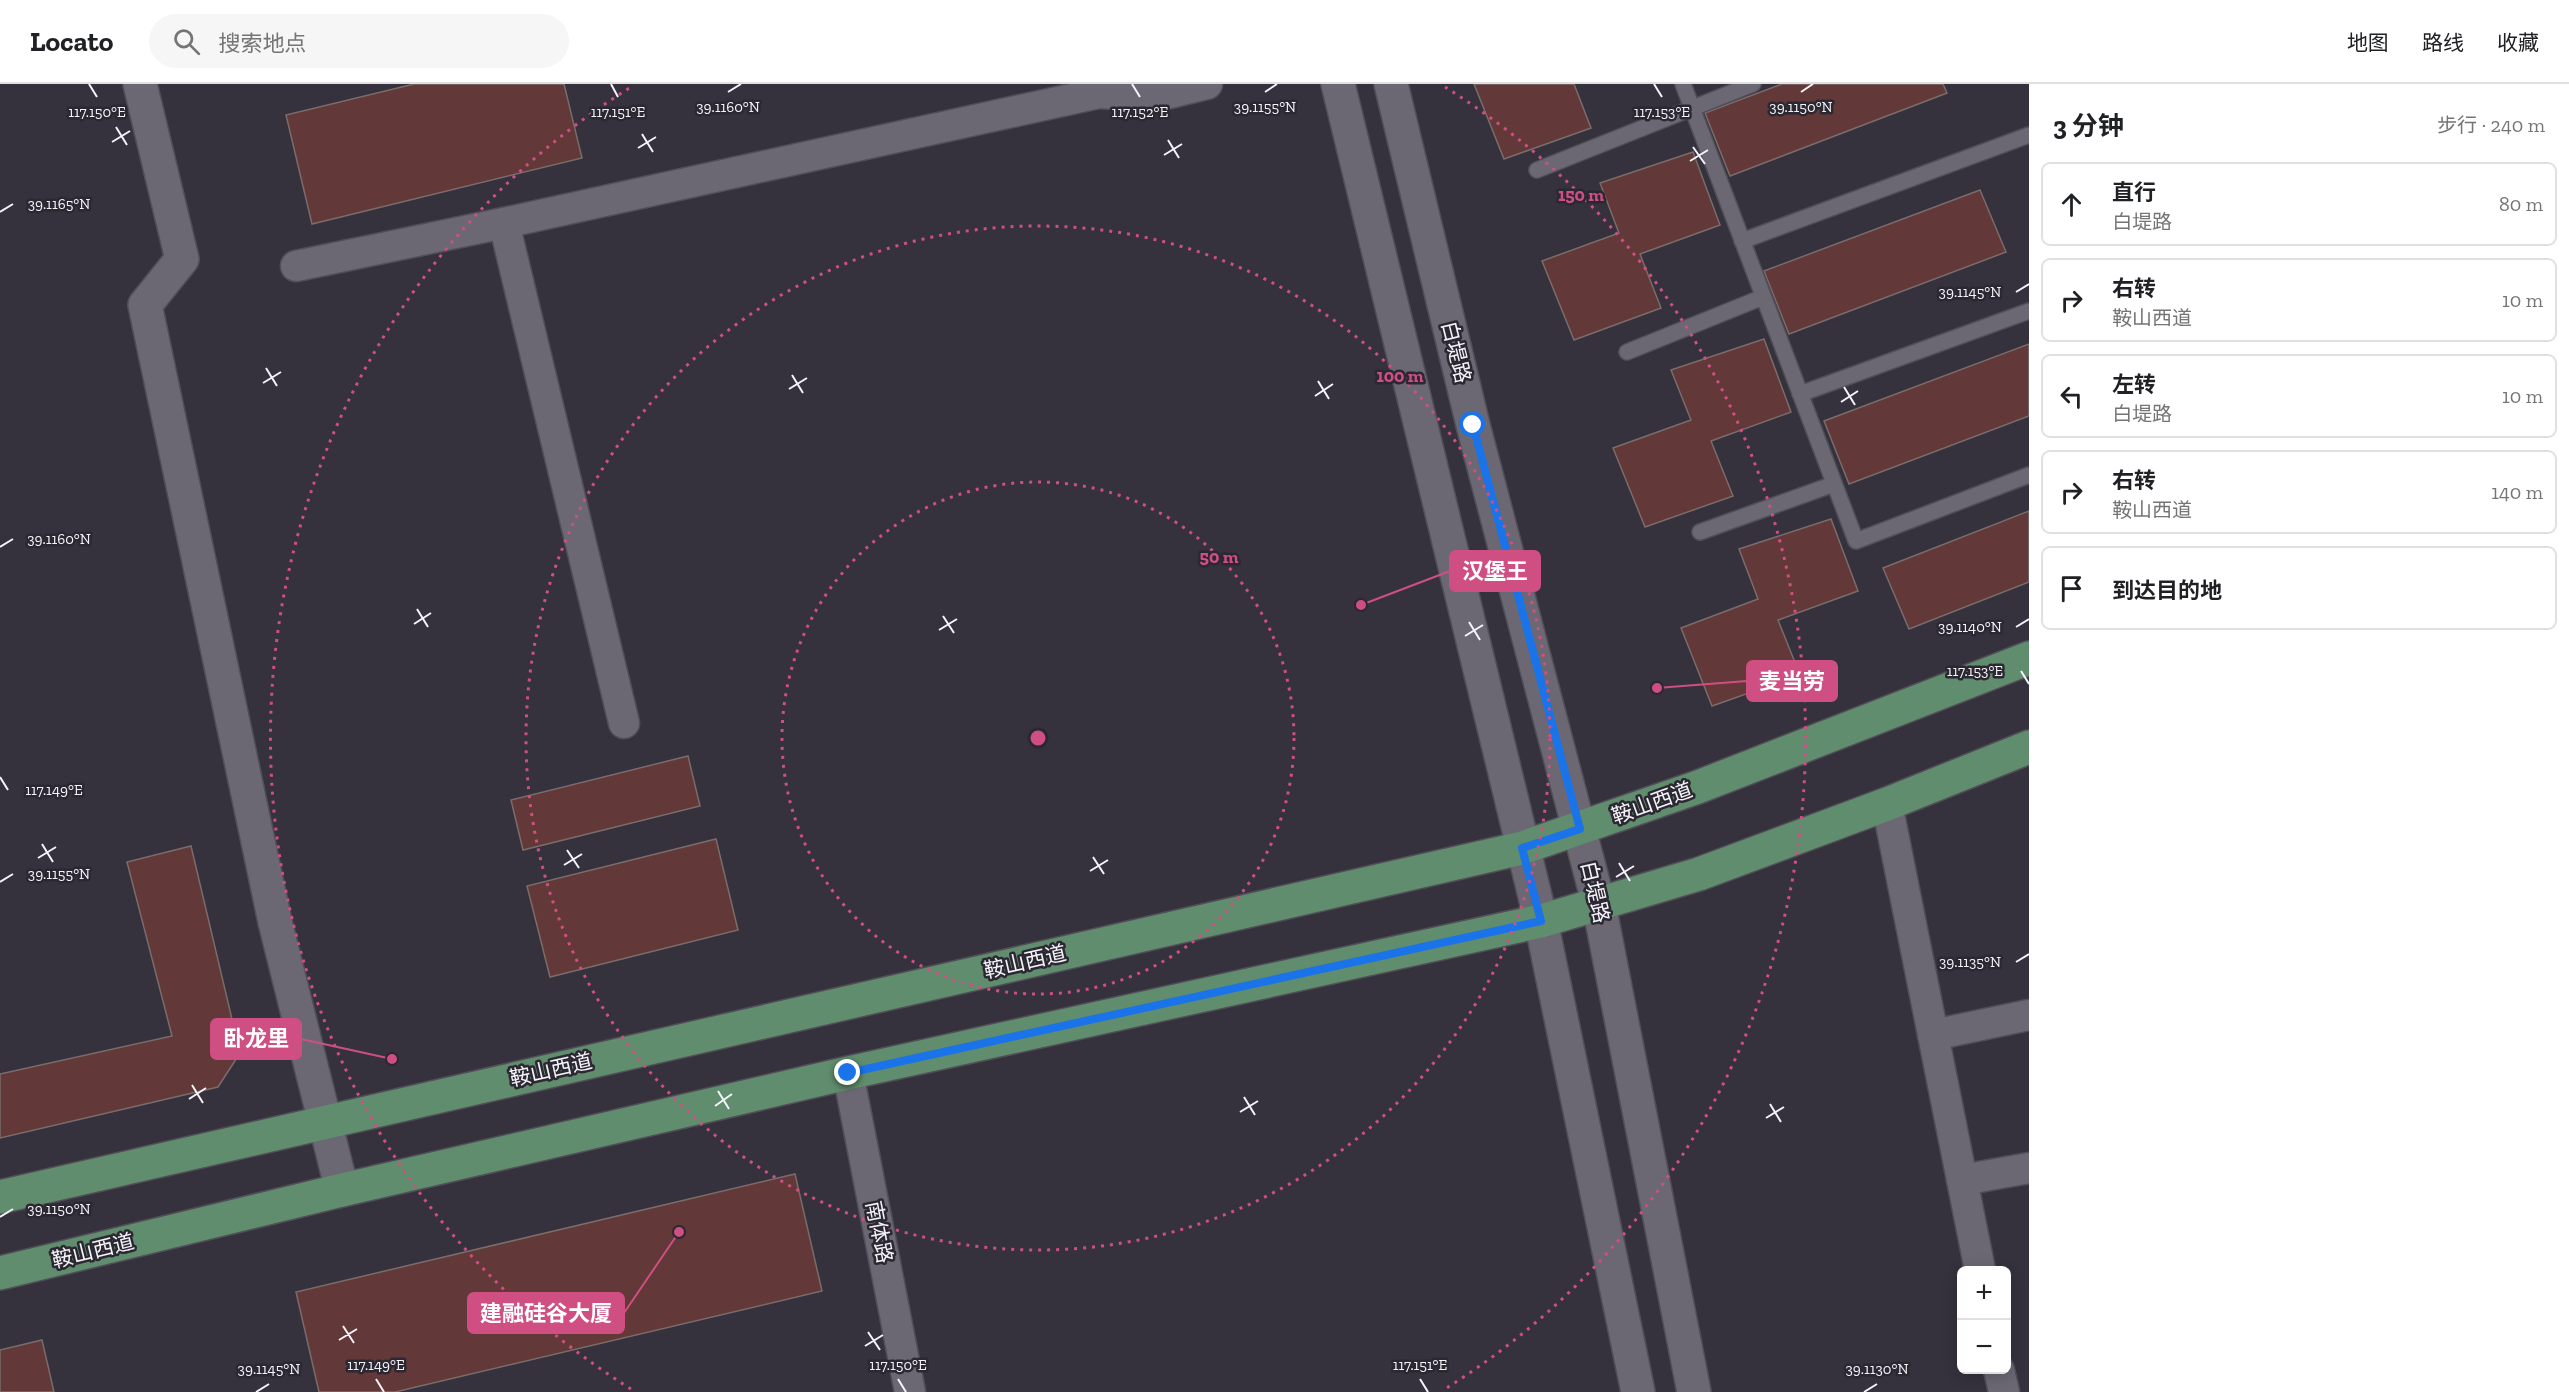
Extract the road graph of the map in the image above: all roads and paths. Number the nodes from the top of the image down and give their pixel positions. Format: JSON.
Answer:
{"nodes":[{"id":1,"x":140,"y":84,"type":"edge"},
{"id":2,"x":1208,"y":84,"type":"edge"},
{"id":3,"x":1338,"y":84,"type":"edge"},
{"id":4,"x":1391,"y":84,"type":"edge"},
{"id":5,"x":1683,"y":84,"type":"edge"},
{"id":6,"x":1753,"y":84,"type":"edge"},
{"id":7,"x":1691,"y":107,"type":"junction"},
{"id":8,"x":2029,"y":135,"type":"edge"},
{"id":9,"x":1537,"y":170,"type":"dead end"},
{"id":10,"x":504,"y":223,"type":"junction"},
{"id":11,"x":1742,"y":241,"type":"junction"},
{"id":12,"x":296,"y":266,"type":"dead end"},
{"id":13,"x":1763,"y":297,"type":"junction"},
{"id":14,"x":2029,"y":311,"type":"edge"},
{"id":15,"x":1627,"y":352,"type":"dead end"},
{"id":16,"x":1800,"y":394,"type":"junction"},
{"id":17,"x":2029,"y":475,"type":"edge"},
{"id":18,"x":1834,"y":484,"type":"junction"},
{"id":19,"x":1700,"y":532,"type":"dead end"},
{"id":20,"x":2029,"y":658,"type":"edge"},
{"id":21,"x":624,"y":723,"type":"dead end"},
{"id":22,"x":2029,"y":747,"type":"edge"},
{"id":23,"x":1887,"y":804,"type":"junction"},
{"id":24,"x":1580,"y":829,"type":"junction"},
{"id":25,"x":1522,"y":848,"type":"junction"},
{"id":26,"x":1599,"y":905,"type":"junction"},
{"id":27,"x":1541,"y":921,"type":"junction"},
{"id":28,"x":2029,"y":1015,"type":"edge"},
{"id":29,"x":1933,"y":1035,"type":"junction"},
{"id":30,"x":848,"y":1073,"type":"junction"},
{"id":31,"x":325,"y":1121,"type":"junction"},
{"id":32,"x":2029,"y":1167,"type":"edge"},
{"id":33,"x":1962,"y":1180,"type":"junction"},
{"id":34,"x":342,"y":1190,"type":"junction"},
{"id":35,"x":0,"y":1197,"type":"edge"},
{"id":36,"x":1979,"y":1266,"type":"edge"},
{"id":37,"x":0,"y":1273,"type":"edge"},
{"id":38,"x":2000,"y":1374,"type":"edge"},
{"id":39,"x":910,"y":1392,"type":"edge"},
{"id":40,"x":1638,"y":1392,"type":"edge"},
{"id":41,"x":1694,"y":1392,"type":"edge"},
{"id":42,"x":2004,"y":1392,"type":"edge"}],
"edges":[{"from":1,"to":31,"type":"main road"},
{"from":2,"to":10,"type":"street"},
{"from":3,"to":25,"type":"main road"},
{"from":4,"to":24,"type":"main road","name":"白堤路"},
{"from":5,"to":7,"type":"lane"},
{"from":6,"to":7,"type":"lane"},
{"from":7,"to":9,"type":"lane"},
{"from":7,"to":11,"type":"lane"},
{"from":8,"to":11,"type":"lane"},
{"from":10,"to":12,"type":"street"},
{"from":10,"to":21,"type":"street"},
{"from":11,"to":13,"type":"lane"},
{"from":13,"to":15,"type":"lane"},
{"from":13,"to":16,"type":"lane"},
{"from":14,"to":16,"type":"lane"},
{"from":16,"to":18,"type":"lane"},
{"from":17,"to":18,"type":"lane"},
{"from":18,"to":19,"type":"lane"},
{"from":20,"to":24,"type":"main road","name":"鞍山西道"},
{"from":22,"to":23,"type":"main road","name":"鞍山西道"},
{"from":23,"to":26,"type":"main road","name":"鞍山西道"},
{"from":23,"to":29,"type":"street"},
{"from":24,"to":25,"type":"main road","name":"鞍山西道"},
{"from":24,"to":26,"type":"main road","name":"白堤路"},
{"from":25,"to":27,"type":"main road"},
{"from":25,"to":31,"type":"main road","name":"鞍山西道"},
{"from":26,"to":27,"type":"main road","name":"鞍山西道"},
{"from":26,"to":41,"type":"main road","name":"白堤路"},
{"from":27,"to":30,"type":"main road","name":"鞍山西道"},
{"from":27,"to":40,"type":"main road"},
{"from":28,"to":29,"type":"street"},
{"from":29,"to":33,"type":"street"},
{"from":30,"to":34,"type":"main road","name":"鞍山西道"},
{"from":30,"to":39,"type":"street","name":"南体路"},
{"from":31,"to":34,"type":"main road"},
{"from":31,"to":35,"type":"main road","name":"鞍山西道"},
{"from":32,"to":33,"type":"street"},
{"from":33,"to":36,"type":"street"},
{"from":34,"to":37,"type":"main road","name":"鞍山西道"},
{"from":38,"to":42,"type":"street"}]}
